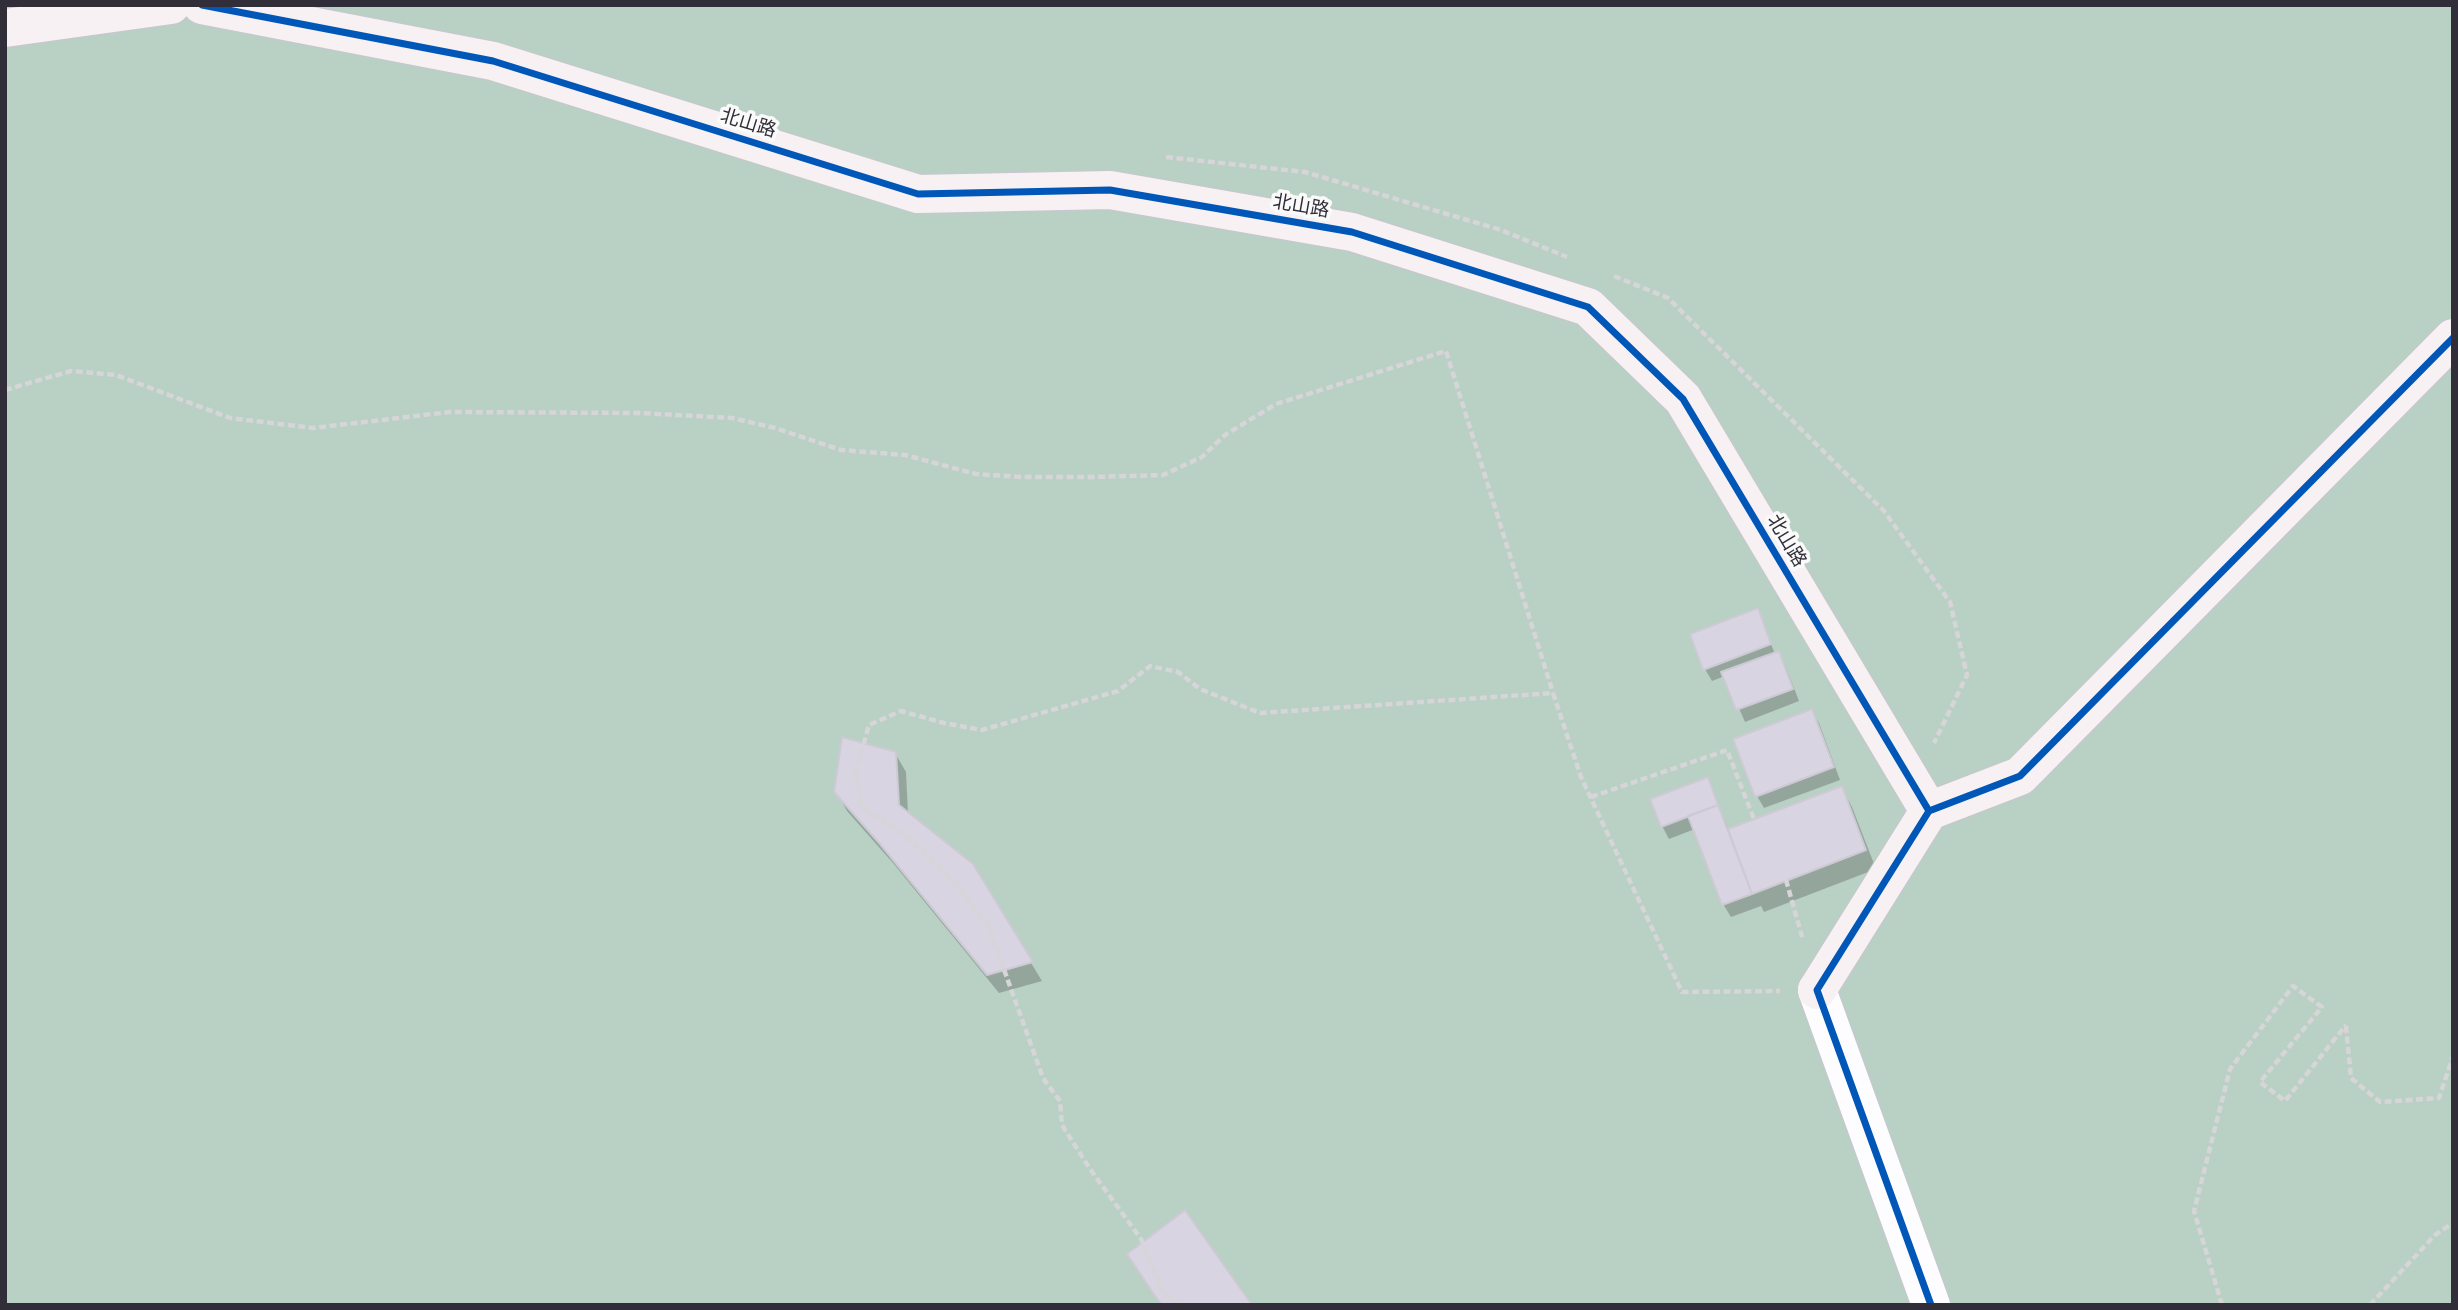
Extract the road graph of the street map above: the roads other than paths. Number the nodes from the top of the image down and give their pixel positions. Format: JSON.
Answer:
{"nodes":[{"id":1,"x":171,"y":5,"type":"edge"},
{"id":2,"x":202,"y":5,"type":"edge"},
{"id":3,"x":5,"y":28,"type":"edge"},
{"id":4,"x":2453,"y":338,"type":"edge"},
{"id":5,"x":1929,"y":811,"type":"junction"},
{"id":6,"x":1931,"y":1305,"type":"edge"}],
"edges":[{"from":1,"to":3,"type":"street"},
{"from":2,"to":5,"type":"street","name":"北山路"},
{"from":4,"to":5,"type":"street"},
{"from":5,"to":6,"type":"street"}]}
